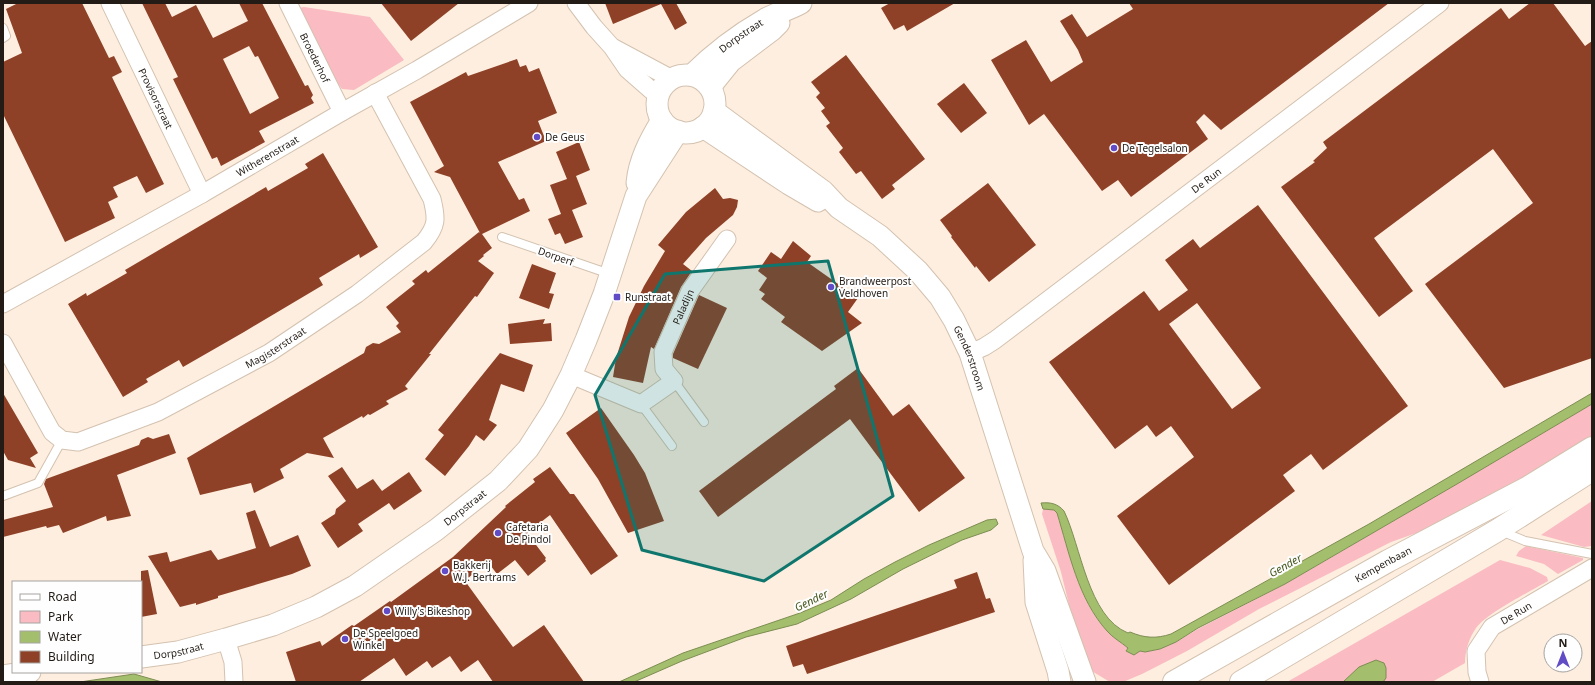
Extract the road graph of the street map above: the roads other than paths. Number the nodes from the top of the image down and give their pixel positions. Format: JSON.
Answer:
{"nodes":[{"id":1,"x":110,"y":3,"type":"edge"},
{"id":2,"x":288,"y":3,"type":"edge"},
{"id":3,"x":529,"y":3,"type":"edge"},
{"id":4,"x":576,"y":3,"type":"edge"},
{"id":5,"x":1440,"y":3,"type":"edge"},
{"id":6,"x":799,"y":4,"type":"edge"},
{"id":7,"x":3,"y":28,"type":"edge"},
{"id":8,"x":3,"y":38,"type":"edge"},
{"id":9,"x":692,"y":75,"type":"junction"},
{"id":10,"x":666,"y":86,"type":"junction"},
{"id":11,"x":710,"y":87,"type":"junction"},
{"id":12,"x":375,"y":93,"type":"junction"},
{"id":13,"x":342,"y":112,"type":"junction"},
{"id":14,"x":708,"y":119,"type":"junction"},
{"id":15,"x":670,"y":125,"type":"junction"},
{"id":16,"x":202,"y":194,"type":"junction"},
{"id":17,"x":502,"y":237,"type":"dead end"},
{"id":18,"x":727,"y":239,"type":"dead end"},
{"id":19,"x":610,"y":274,"type":"junction"},
{"id":20,"x":3,"y":304,"type":"edge"},
{"id":21,"x":3,"y":343,"type":"edge"},
{"id":22,"x":970,"y":354,"type":"junction"},
{"id":23,"x":571,"y":375,"type":"junction"},
{"id":24,"x":674,"y":381,"type":"junction"},
{"id":25,"x":641,"y":404,"type":"junction"},
{"id":26,"x":704,"y":422,"type":"dead end"},
{"id":27,"x":62,"y":440,"type":"junction"},
{"id":28,"x":672,"y":446,"type":"dead end"},
{"id":29,"x":1592,"y":448,"type":"edge"},
{"id":30,"x":1592,"y":470,"type":"edge"},
{"id":31,"x":3,"y":496,"type":"edge"},
{"id":32,"x":1498,"y":530,"type":"junction"},
{"id":33,"x":1033,"y":551,"type":"junction"},
{"id":34,"x":1592,"y":554,"type":"edge"},
{"id":35,"x":1592,"y":568,"type":"edge"},
{"id":36,"x":226,"y":639,"type":"junction"},
{"id":37,"x":142,"y":657,"type":"edge"},
{"id":38,"x":23,"y":673,"type":"edge"},
{"id":39,"x":3,"y":676,"type":"edge"},
{"id":40,"x":234,"y":682,"type":"edge"},
{"id":41,"x":1060,"y":682,"type":"edge"},
{"id":42,"x":1085,"y":682,"type":"edge"},
{"id":43,"x":1174,"y":682,"type":"edge"},
{"id":44,"x":1241,"y":682,"type":"edge"},
{"id":45,"x":1480,"y":682,"type":"edge"}],
"edges":[{"from":1,"to":16,"type":"street","name":"Provisorstraat"},
{"from":2,"to":13,"type":"street","name":"Broederhof"},
{"from":3,"to":12,"type":"street","name":"Witherenstraat"},
{"from":4,"to":10,"type":"street"},
{"from":5,"to":22,"type":"street","name":"De Run"},
{"from":6,"to":9,"type":"street","name":"Dorpstraat"},
{"from":6,"to":11,"type":"street","name":"Dorpstraat"},
{"from":7,"to":8,"type":"lane"},
{"from":9,"to":10,"type":"street"},
{"from":9,"to":11,"type":"street"},
{"from":10,"to":15,"type":"street"},
{"from":11,"to":14,"type":"street"},
{"from":12,"to":13,"type":"street","name":"Witherenstraat"},
{"from":12,"to":27,"type":"street","name":"Magisterstraat"},
{"from":13,"to":16,"type":"street","name":"Witherenstraat"},
{"from":14,"to":15,"type":"street"},
{"from":14,"to":22,"type":"street","name":"Genderstroom"},
{"from":15,"to":19,"type":"street","name":"Dorpstraat"},
{"from":16,"to":20,"type":"street","name":"Witherenstraat"},
{"from":17,"to":19,"type":"lane","name":"Dorperf"},
{"from":18,"to":24,"type":"street","name":"Paladijn"},
{"from":19,"to":23,"type":"street","name":"Dorpstraat"},
{"from":21,"to":27,"type":"street"},
{"from":22,"to":33,"type":"street","name":"Genderstroom"},
{"from":23,"to":25,"type":"street"},
{"from":23,"to":36,"type":"street","name":"Dorpstraat"},
{"from":24,"to":25,"type":"street"},
{"from":24,"to":26,"type":"lane","name":"Paladijn"},
{"from":25,"to":28,"type":"lane"},
{"from":27,"to":31,"type":"lane"},
{"from":29,"to":43,"type":"main road","name":"Kempenbaan"},
{"from":30,"to":32,"type":"main road"},
{"from":32,"to":34,"type":"lane"},
{"from":32,"to":44,"type":"main road"},
{"from":33,"to":41,"type":"street","name":"Genderstroom"},
{"from":33,"to":42,"type":"street","name":"Genderstroom"},
{"from":35,"to":45,"type":"street","name":"De Run"},
{"from":36,"to":37,"type":"street","name":"Dorpstraat"},
{"from":36,"to":40,"type":"street"},
{"from":38,"to":39,"type":"street"}]}
